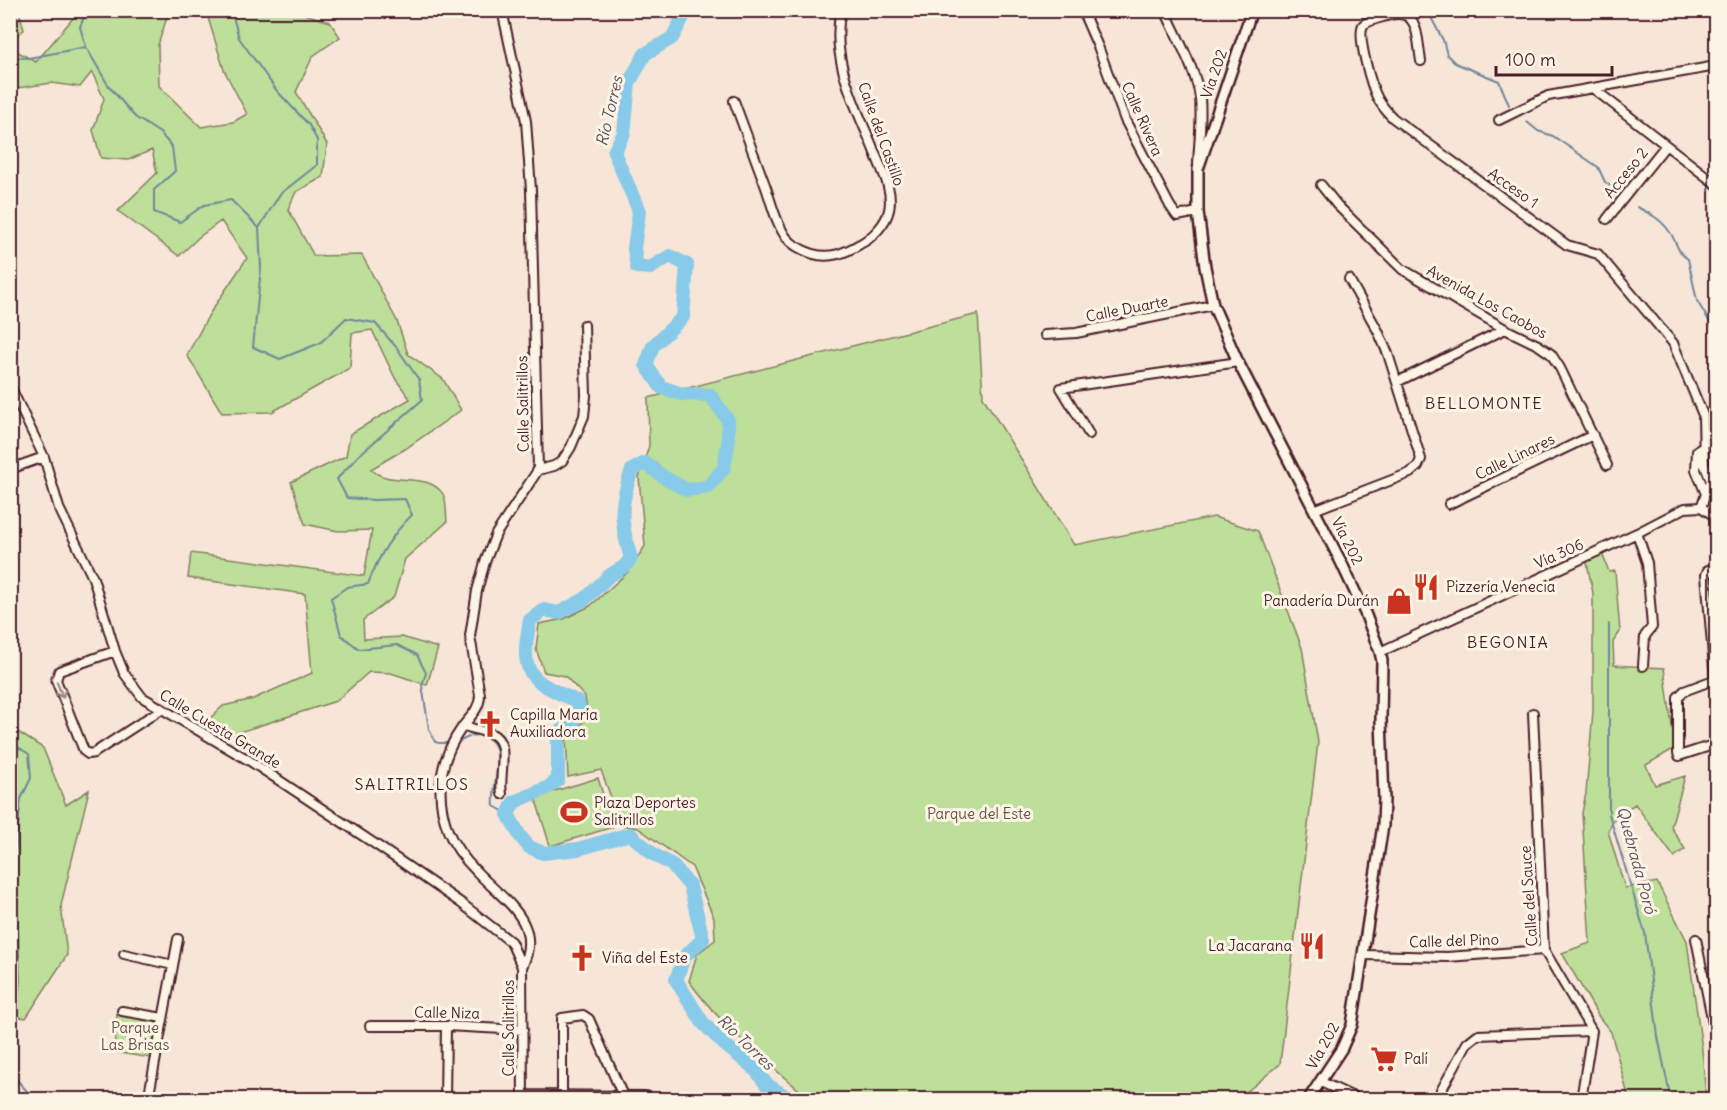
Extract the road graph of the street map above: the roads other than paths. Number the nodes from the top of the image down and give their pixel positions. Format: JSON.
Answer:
{"nodes":[{"id":1,"x":502,"y":10,"type":"edge"},
{"id":2,"x":841,"y":10,"type":"edge"},
{"id":3,"x":1082,"y":10,"type":"edge"},
{"id":4,"x":1165,"y":10,"type":"edge"},
{"id":5,"x":1252,"y":10,"type":"edge"},
{"id":6,"x":1420,"y":61,"type":"dead end"},
{"id":7,"x":1716,"y":66,"type":"edge"},
{"id":8,"x":1594,"y":89,"type":"junction"},
{"id":9,"x":734,"y":101,"type":"dead end"},
{"id":10,"x":1499,"y":120,"type":"dead end"},
{"id":11,"x":1666,"y":145,"type":"junction"},
{"id":12,"x":1198,"y":169,"type":"junction"},
{"id":13,"x":1716,"y":184,"type":"edge"},
{"id":14,"x":1321,"y":185,"type":"dead end"},
{"id":15,"x":1198,"y":212,"type":"junction"},
{"id":16,"x":1607,"y":219,"type":"dead end"},
{"id":17,"x":1349,"y":279,"type":"dead end"},
{"id":18,"x":1213,"y":305,"type":"junction"},
{"id":19,"x":584,"y":325,"type":"dead end"},
{"id":20,"x":1505,"y":329,"type":"junction"},
{"id":21,"x":1044,"y":335,"type":"dead end"},
{"id":22,"x":1238,"y":362,"type":"junction"},
{"id":23,"x":1397,"y":382,"type":"junction"},
{"id":24,"x":10,"y":386,"type":"edge"},
{"id":25,"x":1089,"y":434,"type":"dead end"},
{"id":26,"x":1593,"y":435,"type":"junction"},
{"id":27,"x":1702,"y":447,"type":"junction"},
{"id":28,"x":44,"y":457,"type":"junction"},
{"id":29,"x":1607,"y":465,"type":"dead end"},
{"id":30,"x":10,"y":469,"type":"edge"},
{"id":31,"x":538,"y":470,"type":"junction"},
{"id":32,"x":1714,"y":480,"type":"edge"},
{"id":33,"x":1706,"y":494,"type":"junction"},
{"id":34,"x":1449,"y":504,"type":"dead end"},
{"id":35,"x":1701,"y":507,"type":"junction"},
{"id":36,"x":1314,"y":510,"type":"junction"},
{"id":37,"x":1716,"y":517,"type":"edge"},
{"id":38,"x":1637,"y":533,"type":"junction"},
{"id":39,"x":1716,"y":573,"type":"edge"},
{"id":40,"x":115,"y":651,"type":"junction"},
{"id":41,"x":1380,"y":652,"type":"junction"},
{"id":42,"x":1643,"y":666,"type":"dead end"},
{"id":43,"x":1716,"y":679,"type":"edge"},
{"id":44,"x":160,"y":710,"type":"junction"},
{"id":45,"x":1533,"y":713,"type":"dead end"},
{"id":46,"x":464,"y":726,"type":"junction"},
{"id":47,"x":1716,"y":744,"type":"edge"},
{"id":48,"x":502,"y":794,"type":"dead end"},
{"id":49,"x":178,"y":939,"type":"dead end"},
{"id":50,"x":1696,"y":939,"type":"dead end"},
{"id":51,"x":1544,"y":950,"type":"junction"},
{"id":52,"x":124,"y":954,"type":"dead end"},
{"id":53,"x":1364,"y":955,"type":"junction"},
{"id":54,"x":173,"y":965,"type":"junction"},
{"id":55,"x":522,"y":967,"type":"junction"},
{"id":56,"x":122,"y":1011,"type":"dead end"},
{"id":57,"x":163,"y":1018,"type":"junction"},
{"id":58,"x":370,"y":1026,"type":"dead end"},
{"id":59,"x":446,"y":1026,"type":"junction"},
{"id":60,"x":522,"y":1030,"type":"junction"},
{"id":61,"x":1592,"y":1031,"type":"junction"},
{"id":62,"x":1716,"y":1038,"type":"edge"},
{"id":63,"x":1321,"y":1082,"type":"junction"},
{"id":64,"x":562,"y":1096,"type":"junction"},
{"id":65,"x":623,"y":1096,"type":"junction"},
{"id":66,"x":645,"y":1096,"type":"dead end"},
{"id":67,"x":523,"y":1097,"type":"edge"},
{"id":68,"x":148,"y":1100,"type":"edge"},
{"id":69,"x":445,"y":1100,"type":"edge"},
{"id":70,"x":1308,"y":1100,"type":"edge"},
{"id":71,"x":1360,"y":1100,"type":"edge"},
{"id":72,"x":1436,"y":1100,"type":"edge"},
{"id":73,"x":1581,"y":1100,"type":"edge"}],
"edges":[{"from":1,"to":31,"type":"street","name":"Calle Salitrillos"},
{"from":2,"to":9,"type":"street","name":"Calle del Castillo"},
{"from":3,"to":15,"type":"street","name":"Calle Rivera"},
{"from":4,"to":12,"type":"street"},
{"from":5,"to":12,"type":"main road","name":"Vía 202"},
{"from":6,"to":27,"type":"street","name":"Acceso 1"},
{"from":7,"to":8,"type":"street"},
{"from":8,"to":10,"type":"street"},
{"from":8,"to":11,"type":"street"},
{"from":11,"to":13,"type":"street"},
{"from":11,"to":16,"type":"street","name":"Acceso 2"},
{"from":12,"to":15,"type":"main road","name":"Vía 202"},
{"from":14,"to":20,"type":"street","name":"Avenida Los Caobos"},
{"from":15,"to":18,"type":"main road","name":"Vía 202"},
{"from":17,"to":23,"type":"street"},
{"from":18,"to":21,"type":"street","name":"Calle Duarte"},
{"from":18,"to":22,"type":"main road","name":"Vía 202"},
{"from":19,"to":31,"type":"street"},
{"from":20,"to":23,"type":"street"},
{"from":20,"to":26,"type":"street","name":"Avenida Los Caobos"},
{"from":22,"to":25,"type":"street"},
{"from":22,"to":36,"type":"main road","name":"Vía 202"},
{"from":23,"to":36,"type":"street"},
{"from":24,"to":28,"type":"street","name":"Calle Cuesta Grande"},
{"from":26,"to":29,"type":"street","name":"Avenida Los Caobos"},
{"from":26,"to":34,"type":"street","name":"Calle Linares"},
{"from":27,"to":32,"type":"street","name":"Acceso 1"},
{"from":27,"to":33,"type":"street","name":"Acceso 1"},
{"from":28,"to":30,"type":"street"},
{"from":28,"to":40,"type":"street","name":"Calle Cuesta Grande"},
{"from":31,"to":46,"type":"street","name":"Calle Salitrillos"},
{"from":32,"to":33,"type":"street"},
{"from":33,"to":35,"type":"street"},
{"from":35,"to":37,"type":"street"},
{"from":35,"to":38,"type":"street","name":"Vía 306"},
{"from":36,"to":41,"type":"main road","name":"Vía 202"},
{"from":38,"to":41,"type":"street","name":"Vía 306"},
{"from":38,"to":42,"type":"street"},
{"from":39,"to":43,"type":"street"},
{"from":40,"to":44,"type":"street","name":"Calle Cuesta Grande"},
{"from":40,"to":44,"type":"street","one_way":true},
{"from":41,"to":53,"type":"main road","name":"Vía 202"},
{"from":43,"to":47,"type":"street"},
{"from":44,"to":55,"type":"street","name":"Calle Cuesta Grande"},
{"from":45,"to":51,"type":"street","name":"Calle del Sauce"},
{"from":46,"to":48,"type":"street"},
{"from":46,"to":55,"type":"street","name":"Calle Salitrillos"},
{"from":49,"to":54,"type":"street"},
{"from":50,"to":62,"type":"street"},
{"from":51,"to":53,"type":"street","name":"Calle del Pino"},
{"from":51,"to":61,"type":"street","name":"Calle del Sauce"},
{"from":52,"to":54,"type":"street"},
{"from":53,"to":63,"type":"main road","name":"Vía 202"},
{"from":54,"to":57,"type":"street"},
{"from":55,"to":60,"type":"street","name":"Calle Salitrillos"},
{"from":56,"to":57,"type":"street"},
{"from":57,"to":68,"type":"street"},
{"from":58,"to":59,"type":"street","name":"Calle Niza"},
{"from":59,"to":60,"type":"street","name":"Calle Niza"},
{"from":59,"to":69,"type":"street"},
{"from":60,"to":67,"type":"street","name":"Calle Salitrillos"},
{"from":61,"to":72,"type":"street"},
{"from":61,"to":73,"type":"street"},
{"from":63,"to":70,"type":"main road","name":"Vía 202"},
{"from":63,"to":71,"type":"street"},
{"from":64,"to":65,"type":"street"},
{"from":64,"to":65,"type":"street"},
{"from":64,"to":67,"type":"street"},
{"from":65,"to":66,"type":"street"}]}
